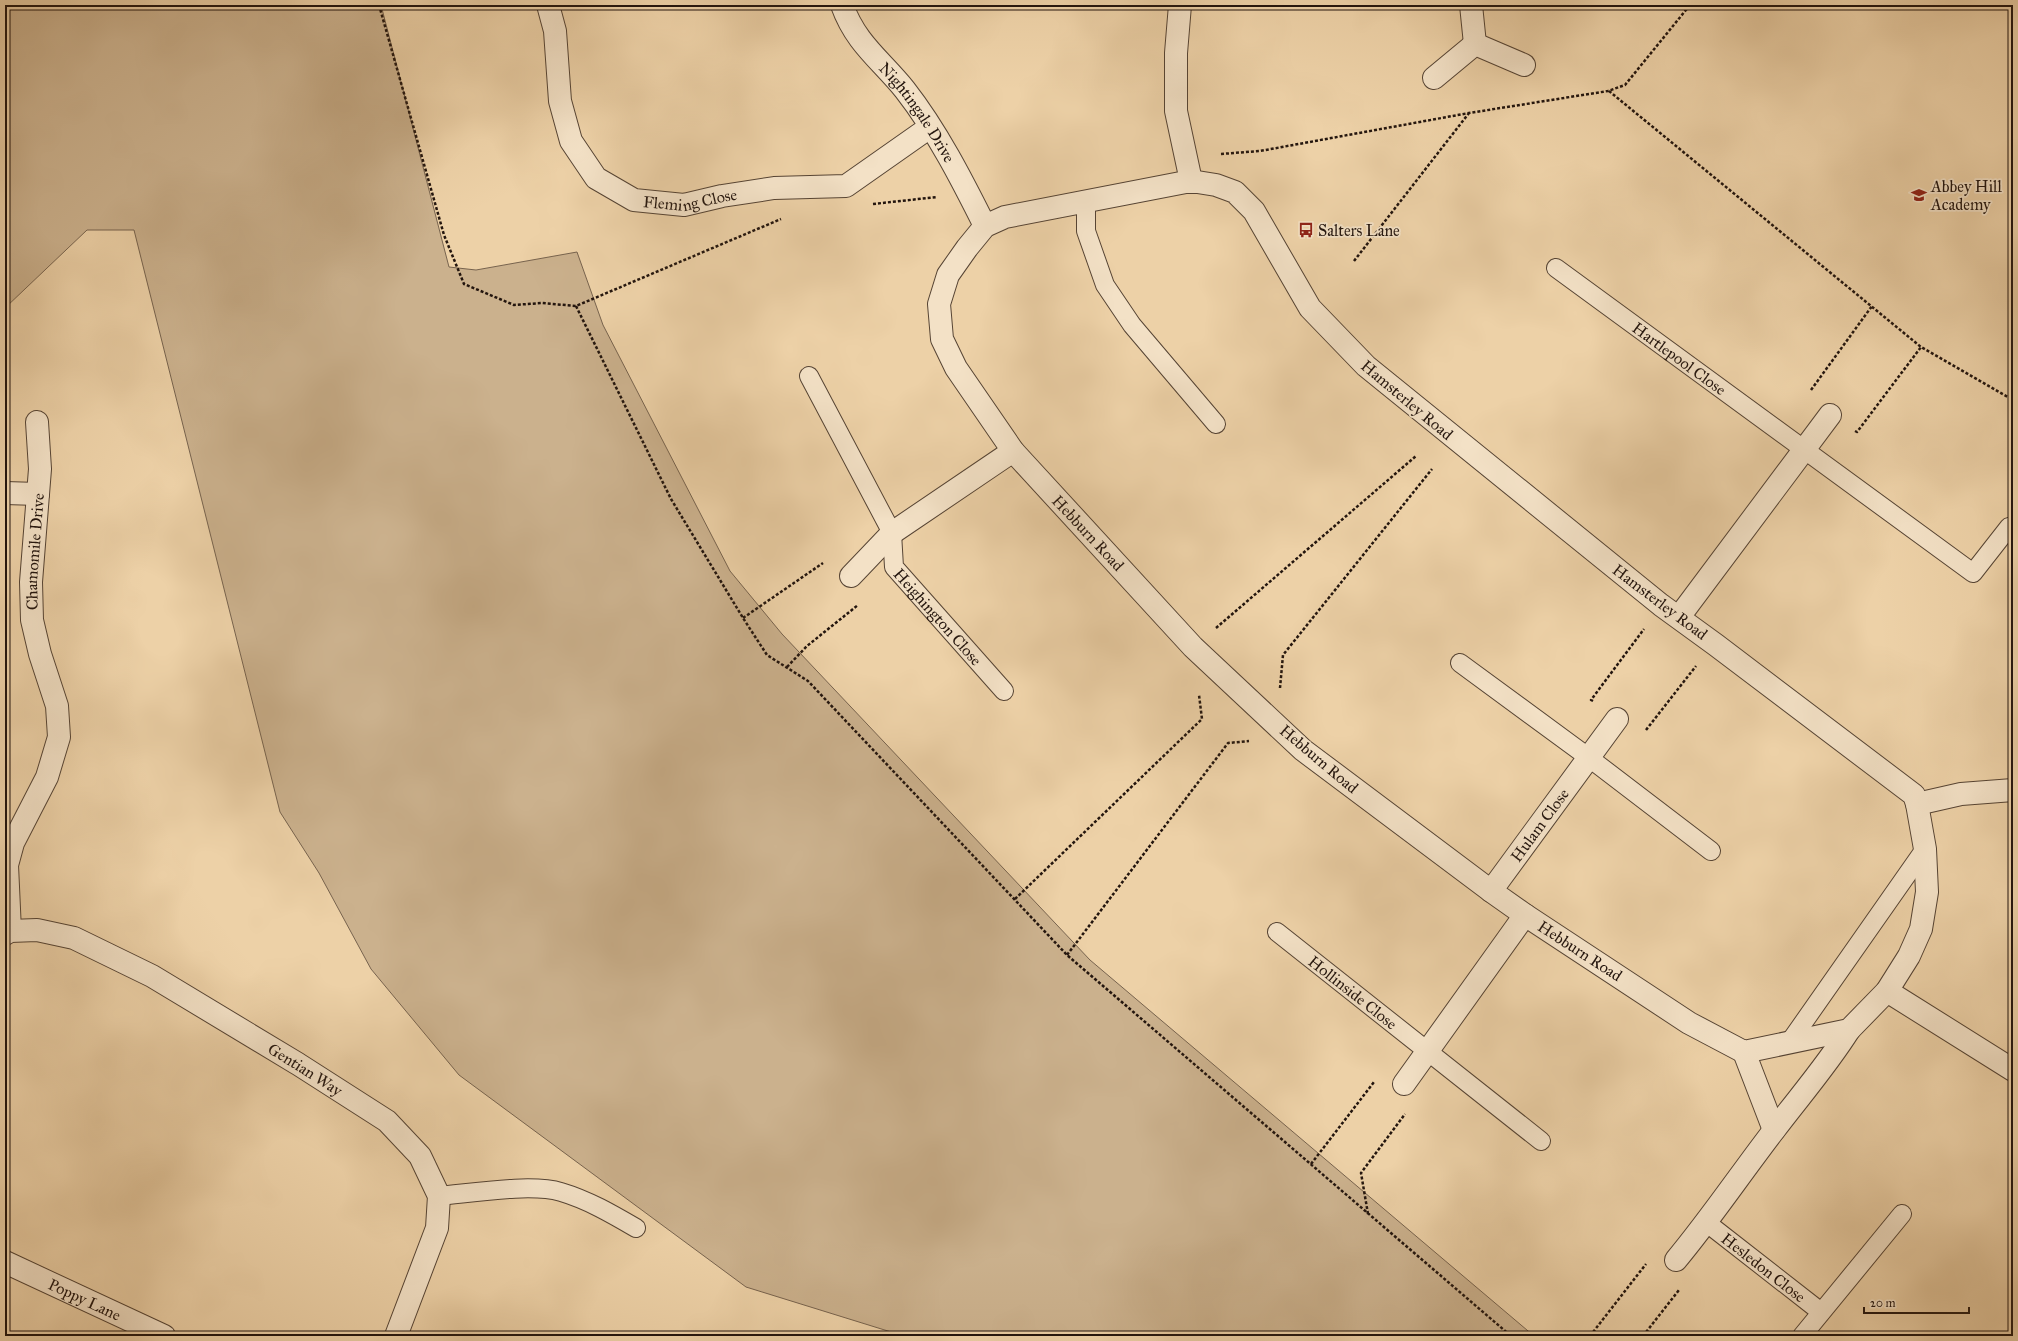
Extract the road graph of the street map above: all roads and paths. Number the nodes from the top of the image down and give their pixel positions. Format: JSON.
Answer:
{"nodes":[{"id":1,"x":548,"y":5,"type":"edge"},
{"id":2,"x":842,"y":5,"type":"edge"},
{"id":3,"x":1180,"y":5,"type":"edge"},
{"id":4,"x":1471,"y":5,"type":"edge"},
{"id":5,"x":1690,"y":5,"type":"edge"},
{"id":6,"x":1475,"y":44,"type":"junction"},
{"id":7,"x":1524,"y":65,"type":"dead end"},
{"id":8,"x":1434,"y":78,"type":"dead end"},
{"id":9,"x":1608,"y":91,"type":"junction"},
{"id":10,"x":1469,"y":112,"type":"junction"},
{"id":11,"x":930,"y":127,"type":"junction"},
{"id":12,"x":1186,"y":157,"type":"junction"},
{"id":13,"x":1191,"y":181,"type":"junction"},
{"id":14,"x":1086,"y":202,"type":"junction"},
{"id":15,"x":985,"y":226,"type":"junction"},
{"id":16,"x":1354,"y":261,"type":"dead end"},
{"id":17,"x":1556,"y":268,"type":"dead end"},
{"id":18,"x":576,"y":306,"type":"dead end"},
{"id":19,"x":1872,"y":306,"type":"junction"},
{"id":20,"x":1921,"y":347,"type":"junction"},
{"id":21,"x":809,"y":376,"type":"dead end"},
{"id":22,"x":2013,"y":400,"type":"edge"},
{"id":23,"x":1830,"y":415,"type":"junction"},
{"id":24,"x":37,"y":422,"type":"dead end"},
{"id":25,"x":1216,"y":424,"type":"dead end"},
{"id":26,"x":1804,"y":450,"type":"junction"},
{"id":27,"x":1013,"y":451,"type":"junction"},
{"id":28,"x":1416,"y":456,"type":"dead end"},
{"id":29,"x":1432,"y":469,"type":"dead end"},
{"id":30,"x":5,"y":492,"type":"edge"},
{"id":31,"x":38,"y":494,"type":"junction"},
{"id":32,"x":2013,"y":530,"type":"edge"},
{"id":33,"x":892,"y":533,"type":"junction"},
{"id":34,"x":851,"y":576,"type":"junction"},
{"id":35,"x":1678,"y":617,"type":"junction"},
{"id":36,"x":743,"y":618,"type":"junction"},
{"id":37,"x":1646,"y":628,"type":"dead end"},
{"id":38,"x":1215,"y":629,"type":"dead end"},
{"id":39,"x":1460,"y":663,"type":"dead end"},
{"id":40,"x":1696,"y":665,"type":"dead end"},
{"id":41,"x":787,"y":667,"type":"junction"},
{"id":42,"x":1280,"y":690,"type":"dead end"},
{"id":43,"x":1004,"y":691,"type":"dead end"},
{"id":44,"x":1199,"y":694,"type":"dead end"},
{"id":45,"x":1616,"y":719,"type":"junction"},
{"id":46,"x":1251,"y":741,"type":"dead end"},
{"id":47,"x":1588,"y":757,"type":"junction"},
{"id":48,"x":2013,"y":790,"type":"edge"},
{"id":49,"x":1917,"y":804,"type":"junction"},
{"id":50,"x":1925,"y":849,"type":"junction"},
{"id":51,"x":1711,"y":852,"type":"dead end"},
{"id":52,"x":1490,"y":891,"type":"junction"},
{"id":53,"x":1015,"y":899,"type":"junction"},
{"id":54,"x":1525,"y":915,"type":"junction"},
{"id":55,"x":8,"y":932,"type":"edge"},
{"id":56,"x":1277,"y":932,"type":"dead end"},
{"id":57,"x":1067,"y":955,"type":"junction"},
{"id":58,"x":1887,"y":991,"type":"junction"},
{"id":59,"x":1850,"y":1030,"type":"junction"},
{"id":60,"x":1789,"y":1043,"type":"junction"},
{"id":61,"x":1428,"y":1052,"type":"junction"},
{"id":62,"x":1744,"y":1052,"type":"junction"},
{"id":63,"x":2013,"y":1070,"type":"edge"},
{"id":64,"x":1404,"y":1084,"type":"junction"},
{"id":65,"x":1774,"y":1130,"type":"junction"},
{"id":66,"x":1541,"y":1141,"type":"dead end"},
{"id":67,"x":1310,"y":1164,"type":"junction"},
{"id":68,"x":439,"y":1196,"type":"junction"},
{"id":69,"x":1368,"y":1214,"type":"junction"},
{"id":70,"x":1902,"y":1214,"type":"dead end"},
{"id":71,"x":1707,"y":1223,"type":"junction"},
{"id":72,"x":636,"y":1228,"type":"dead end"},
{"id":73,"x":1676,"y":1260,"type":"junction"},
{"id":74,"x":5,"y":1262,"type":"edge"},
{"id":75,"x":1821,"y":1312,"type":"junction"},
{"id":76,"x":164,"y":1336,"type":"edge"},
{"id":77,"x":396,"y":1336,"type":"edge"},
{"id":78,"x":1511,"y":1336,"type":"edge"},
{"id":79,"x":1590,"y":1336,"type":"edge"},
{"id":80,"x":1643,"y":1336,"type":"edge"},
{"id":81,"x":1802,"y":1336,"type":"edge"}],
"edges":[{"from":1,"to":11,"type":"street","name":"Fleming Close"},
{"from":2,"to":11,"type":"street","name":"Nightingale Drive"},
{"from":3,"to":12,"type":"street"},
{"from":4,"to":6,"type":"street"},
{"from":5,"to":9,"type":"path"},
{"from":6,"to":7,"type":"street"},
{"from":6,"to":8,"type":"street"},
{"from":9,"to":10,"type":"path"},
{"from":9,"to":19,"type":"path"},
{"from":10,"to":12,"type":"path"},
{"from":10,"to":16,"type":"path"},
{"from":11,"to":15,"type":"street","name":"Nightingale Drive"},
{"from":12,"to":13,"type":"street"},
{"from":13,"to":14,"type":"street","name":"Hebburn Road"},
{"from":13,"to":35,"type":"street","name":"Hamsterley Road"},
{"from":14,"to":15,"type":"street","name":"Hebburn Road"},
{"from":14,"to":25,"type":"lane"},
{"from":15,"to":27,"type":"street","name":"Hebburn Road"},
{"from":17,"to":26,"type":"lane","name":"Hartlepool Close"},
{"from":18,"to":36,"type":"path"},
{"from":19,"to":20,"type":"path"},
{"from":19,"to":23,"type":"path"},
{"from":20,"to":22,"type":"path"},
{"from":20,"to":23,"type":"path"},
{"from":21,"to":33,"type":"lane","name":"Heighington Close"},
{"from":23,"to":26,"type":"street"},
{"from":24,"to":31,"type":"street","name":"Chamomile Drive"},
{"from":26,"to":32,"type":"lane","name":"Hartlepool Close"},
{"from":26,"to":35,"type":"street"},
{"from":27,"to":33,"type":"street"},
{"from":27,"to":52,"type":"street","name":"Hebburn Road"},
{"from":28,"to":38,"type":"path"},
{"from":29,"to":42,"type":"path"},
{"from":30,"to":31,"type":"street"},
{"from":31,"to":55,"type":"street","name":"Chamomile Drive"},
{"from":33,"to":34,"type":"street"},
{"from":33,"to":43,"type":"lane","name":"Heighington Close"},
{"from":34,"to":36,"type":"path"},
{"from":34,"to":41,"type":"path"},
{"from":35,"to":49,"type":"street","name":"Hamsterley Road"},
{"from":36,"to":41,"type":"path"},
{"from":37,"to":45,"type":"path"},
{"from":39,"to":47,"type":"lane"},
{"from":40,"to":45,"type":"path"},
{"from":41,"to":53,"type":"path"},
{"from":44,"to":53,"type":"path"},
{"from":45,"to":47,"type":"street","name":"Hulam Close"},
{"from":46,"to":57,"type":"path"},
{"from":47,"to":51,"type":"lane"},
{"from":47,"to":52,"type":"street","name":"Hulam Close"},
{"from":48,"to":49,"type":"street"},
{"from":49,"to":50,"type":"street","name":"Hamsterley Road"},
{"from":50,"to":58,"type":"street","name":"Hamsterley Road"},
{"from":50,"to":60,"type":"lane"},
{"from":52,"to":54,"type":"street","name":"Hebburn Road"},
{"from":53,"to":57,"type":"path"},
{"from":54,"to":61,"type":"street"},
{"from":54,"to":62,"type":"street","name":"Hebburn Road"},
{"from":55,"to":68,"type":"street","name":"Gentian Way"},
{"from":56,"to":61,"type":"lane","name":"Hollinside Close"},
{"from":57,"to":67,"type":"path"},
{"from":58,"to":59,"type":"street","name":"Hamsterley Road"},
{"from":58,"to":63,"type":"street"},
{"from":59,"to":60,"type":"street"},
{"from":59,"to":65,"type":"street","name":"Hesledon Close"},
{"from":60,"to":62,"type":"street"},
{"from":61,"to":64,"type":"street"},
{"from":61,"to":66,"type":"lane","name":"Hollinside Close"},
{"from":62,"to":65,"type":"street"},
{"from":64,"to":67,"type":"path"},
{"from":64,"to":69,"type":"path"},
{"from":65,"to":71,"type":"street","name":"Hesledon Close"},
{"from":67,"to":69,"type":"path"},
{"from":68,"to":72,"type":"lane"},
{"from":68,"to":77,"type":"street","name":"Gentian Way"},
{"from":69,"to":78,"type":"path"},
{"from":70,"to":75,"type":"lane"},
{"from":71,"to":73,"type":"street","name":"Hesledon Close"},
{"from":71,"to":75,"type":"lane","name":"Hesledon Close"},
{"from":73,"to":79,"type":"path"},
{"from":73,"to":80,"type":"path"},
{"from":74,"to":76,"type":"street","name":"Poppy Lane"},
{"from":75,"to":81,"type":"lane"}]}
